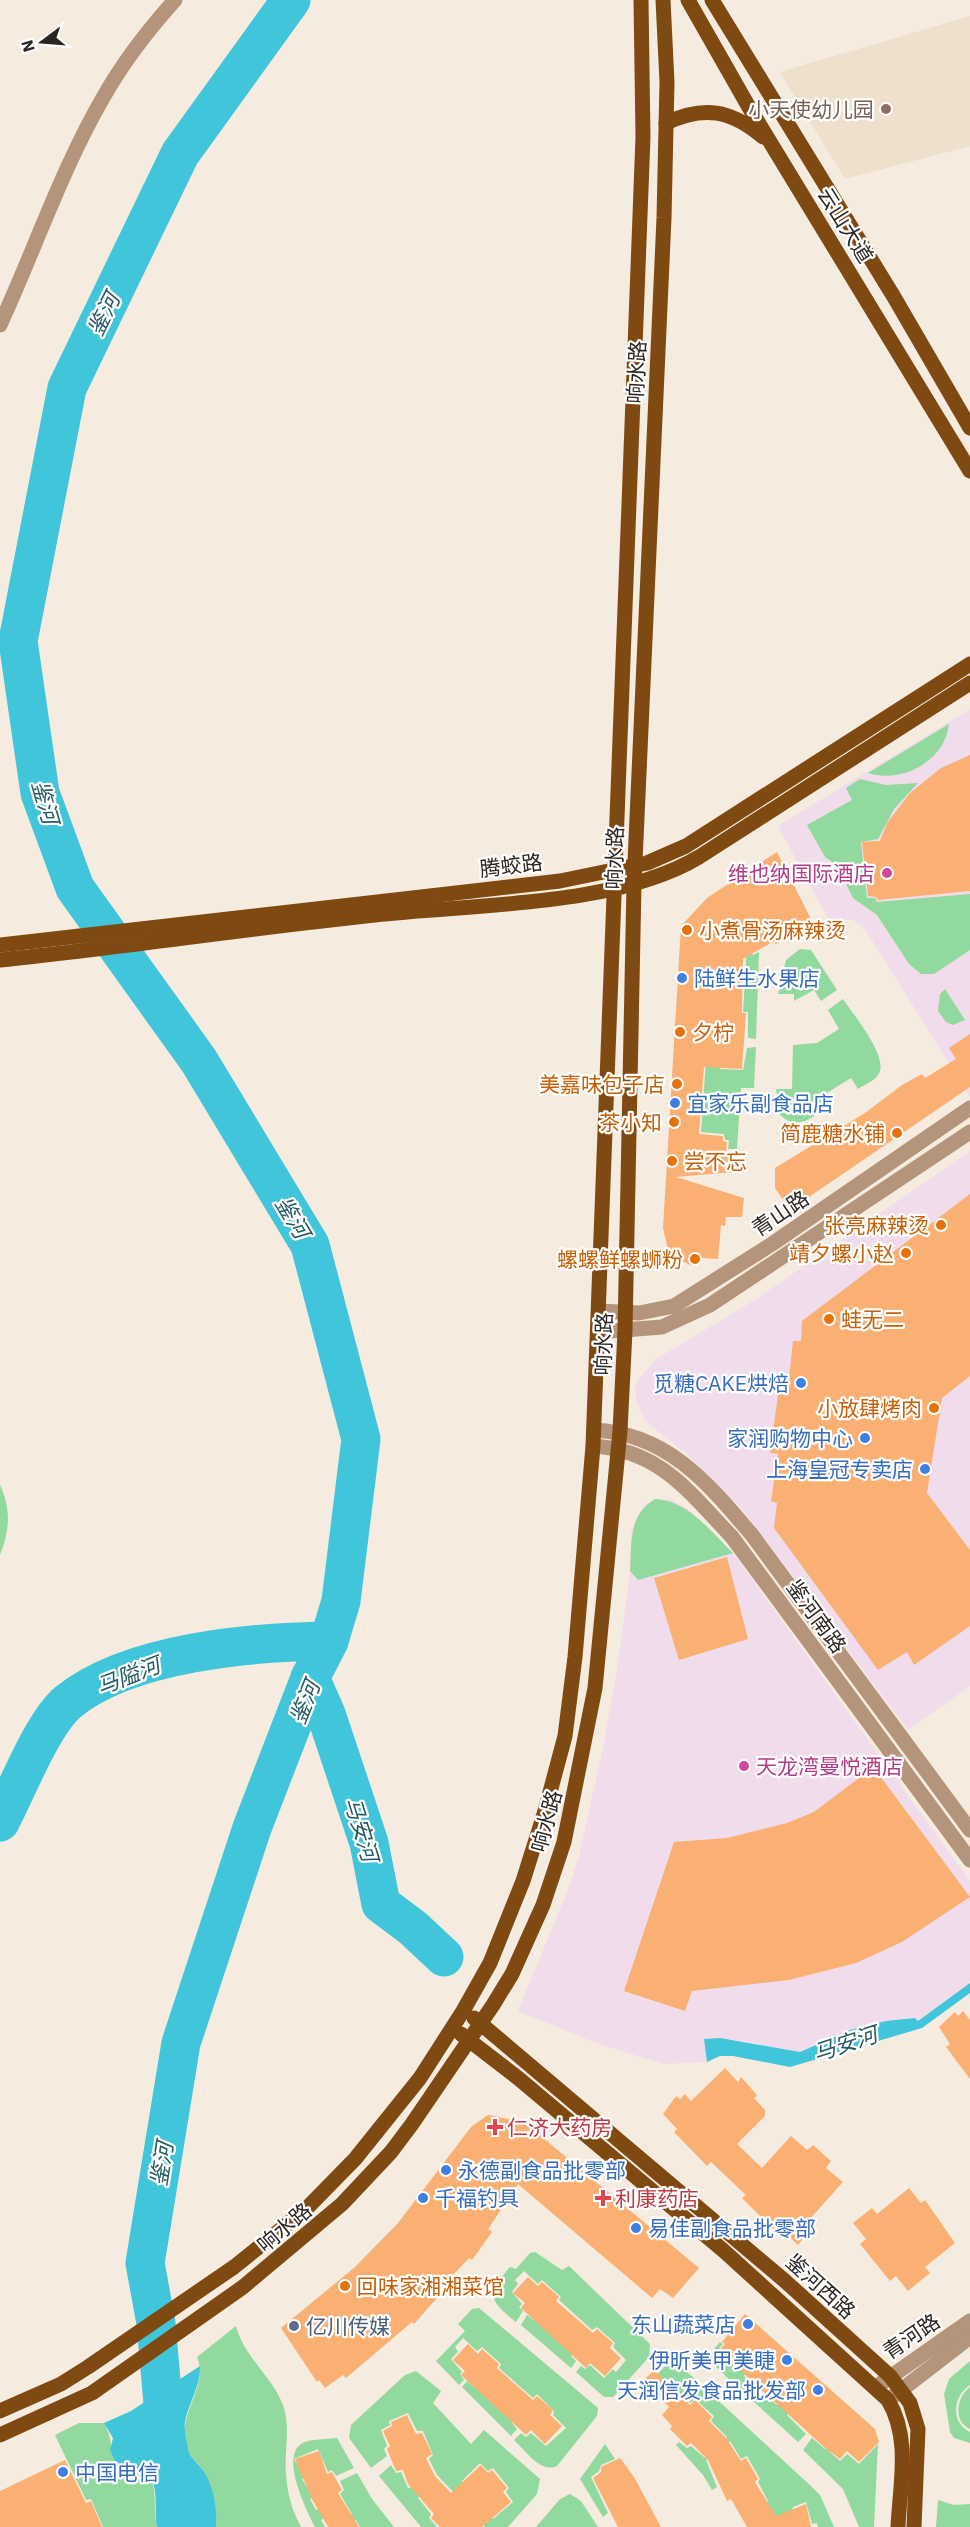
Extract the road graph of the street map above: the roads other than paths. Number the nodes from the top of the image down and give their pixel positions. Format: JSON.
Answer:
{"nodes":[{"id":1,"x":175,"y":0,"type":"edge"},
{"id":2,"x":641,"y":0,"type":"edge"},
{"id":3,"x":663,"y":0,"type":"edge"},
{"id":4,"x":688,"y":0,"type":"edge"},
{"id":5,"x":712,"y":0,"type":"edge"},
{"id":6,"x":666,"y":123,"type":"junction"},
{"id":7,"x":772,"y":145,"type":"junction"},
{"id":8,"x":0,"y":325,"type":"edge"},
{"id":9,"x":970,"y":428,"type":"edge"},
{"id":10,"x":970,"y":471,"type":"edge"},
{"id":11,"x":970,"y":664,"type":"edge"},
{"id":12,"x":970,"y":683,"type":"edge"},
{"id":13,"x":634,"y":866,"type":"junction"},
{"id":14,"x":613,"y":871,"type":"junction"},
{"id":15,"x":634,"y":884,"type":"junction"},
{"id":16,"x":614,"y":888,"type":"junction"},
{"id":17,"x":206,"y":930,"type":"junction"},
{"id":18,"x":0,"y":945,"type":"edge"},
{"id":19,"x":26,"y":950,"type":"junction"},
{"id":20,"x":0,"y":960,"type":"edge"},
{"id":21,"x":970,"y":1108,"type":"edge"},
{"id":22,"x":970,"y":1132,"type":"edge"},
{"id":23,"x":599,"y":1311,"type":"junction"},
{"id":24,"x":626,"y":1312,"type":"junction"},
{"id":25,"x":626,"y":1331,"type":"junction"},
{"id":26,"x":598,"y":1332,"type":"junction"},
{"id":27,"x":620,"y":1431,"type":"junction"},
{"id":28,"x":594,"y":1438,"type":"junction"},
{"id":29,"x":619,"y":1447,"type":"junction"},
{"id":30,"x":970,"y":1830,"type":"edge"},
{"id":31,"x":970,"y":1860,"type":"edge"},
{"id":32,"x":463,"y":2011,"type":"junction"},
{"id":33,"x":482,"y":2023,"type":"junction"},
{"id":34,"x":452,"y":2026,"type":"junction"},
{"id":35,"x":470,"y":2040,"type":"junction"},
{"id":36,"x":970,"y":2321,"type":"edge"},
{"id":37,"x":970,"y":2337,"type":"edge"},
{"id":38,"x":890,"y":2376,"type":"junction"},
{"id":39,"x":876,"y":2387,"type":"junction"},
{"id":40,"x":901,"y":2388,"type":"junction"},
{"id":41,"x":888,"y":2400,"type":"junction"},
{"id":42,"x":0,"y":2411,"type":"edge"},
{"id":43,"x":0,"y":2435,"type":"edge"},
{"id":44,"x":898,"y":2527,"type":"edge"},
{"id":45,"x":914,"y":2527,"type":"edge"}],
"edges":[{"from":1,"to":8,"type":"street"},
{"from":2,"to":14,"type":"main road","name":"响水路"},
{"from":3,"to":6,"type":"main road","name":"响水路"},
{"from":4,"to":7,"type":"main road","name":"云山大道"},
{"from":5,"to":9,"type":"main road","name":"云山大道"},
{"from":6,"to":7,"type":"main road"},
{"from":6,"to":13,"type":"main road","name":"响水路"},
{"from":7,"to":10,"type":"main road","name":"云山大道"},
{"from":11,"to":13,"type":"main road","name":"腾蛟路"},
{"from":12,"to":15,"type":"main road","name":"腾蛟路"},
{"from":13,"to":14,"type":"main road","name":"腾蛟路"},
{"from":13,"to":15,"type":"main road","name":"响水路"},
{"from":14,"to":16,"type":"main road","name":"响水路"},
{"from":14,"to":17,"type":"main road","name":"腾蛟路"},
{"from":15,"to":16,"type":"main road","name":"腾蛟路"},
{"from":15,"to":24,"type":"main road","name":"响水路"},
{"from":16,"to":17,"type":"main road","name":"腾蛟路"},
{"from":16,"to":23,"type":"main road","name":"响水路"},
{"from":17,"to":19,"type":"main road","name":"腾蛟路"},
{"from":18,"to":19,"type":"main road","name":"腾蛟路"},
{"from":19,"to":20,"type":"main road","name":"腾蛟路"},
{"from":21,"to":24,"type":"street","name":"青山路"},
{"from":22,"to":25,"type":"street","name":"青山路"},
{"from":23,"to":24,"type":"street","name":"青山路"},
{"from":23,"to":26,"type":"main road","name":"响水路"},
{"from":24,"to":25,"type":"main road","name":"响水路"},
{"from":25,"to":26,"type":"street","name":"青山路"},
{"from":25,"to":27,"type":"main road","name":"响水路"},
{"from":26,"to":28,"type":"main road","name":"响水路"},
{"from":27,"to":28,"type":"street","name":"鉴河南路"},
{"from":27,"to":29,"type":"main road","name":"响水路"},
{"from":27,"to":30,"type":"street","name":"鉴河南路"},
{"from":28,"to":29,"type":"street","name":"鉴河南路"},
{"from":28,"to":32,"type":"main road","name":"响水路"},
{"from":29,"to":31,"type":"street","name":"鉴河南路"},
{"from":29,"to":33,"type":"main road","name":"响水路"},
{"from":32,"to":33,"type":"main road","name":"鉴河西路"},
{"from":32,"to":34,"type":"main road","name":"响水路"},
{"from":33,"to":35,"type":"main road","name":"响水路"},
{"from":33,"to":38,"type":"main road","name":"鉴河西路"},
{"from":34,"to":35,"type":"main road","name":"鉴河西路"},
{"from":34,"to":42,"type":"main road","name":"响水路"},
{"from":35,"to":39,"type":"main road","name":"鉴河西路"},
{"from":35,"to":43,"type":"main road","name":"响水路"},
{"from":36,"to":38,"type":"street","name":"青河路"},
{"from":37,"to":40,"type":"street","name":"青河路"},
{"from":38,"to":39,"type":"street","name":"青河路"},
{"from":38,"to":40,"type":"main road","name":"鉴河西路"},
{"from":39,"to":41,"type":"main road","name":"鉴河西路"},
{"from":40,"to":41,"type":"street","name":"青河路"},
{"from":40,"to":45,"type":"main road","name":"鉴河西路"},
{"from":41,"to":44,"type":"main road","name":"鉴河西路"}]}
